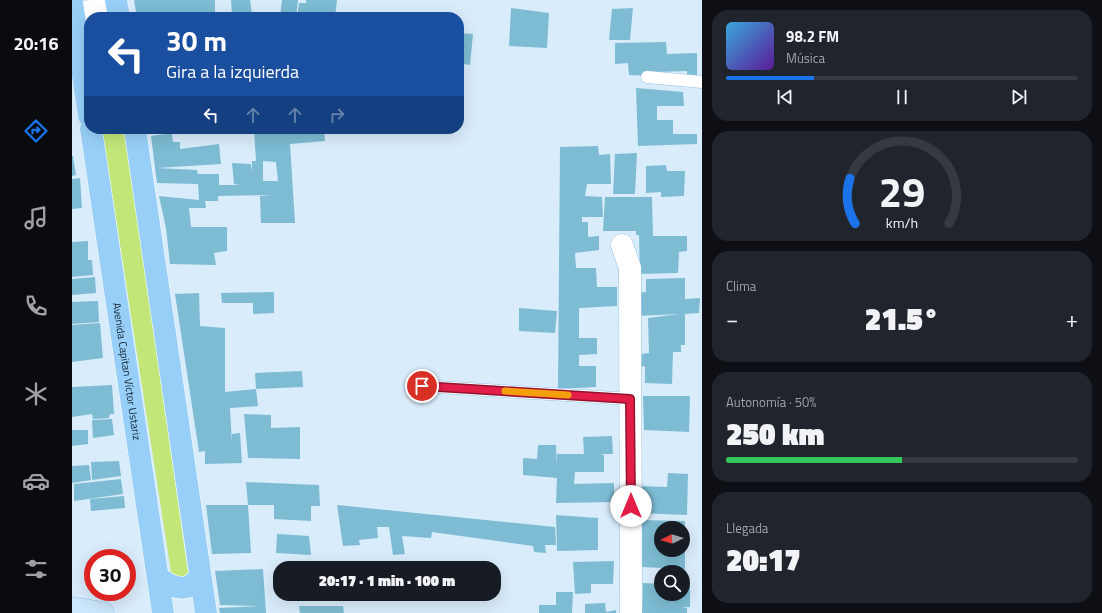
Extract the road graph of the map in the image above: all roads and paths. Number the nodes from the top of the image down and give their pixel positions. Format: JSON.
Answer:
{"nodes":[{"id":1,"x":118,"y":8,"type":"edge"},
{"id":2,"x":72,"y":9,"type":"edge"},
{"id":3,"x":647,"y":77,"type":"dead end"},
{"id":4,"x":702,"y":82,"type":"edge"},
{"id":5,"x":84,"y":85,"type":"edge"},
{"id":6,"x":92,"y":134,"type":"edge"},
{"id":7,"x":136,"y":134,"type":"edge"},
{"id":8,"x":622,"y":245,"type":"dead end"},
{"id":9,"x":422,"y":386,"type":"dead end"},
{"id":10,"x":630,"y":399,"type":"junction"},
{"id":11,"x":200,"y":577,"type":"junction"},
{"id":12,"x":159,"y":578,"type":"junction"},
{"id":13,"x":72,"y":608,"type":"edge"},
{"id":14,"x":103,"y":613,"type":"edge"},
{"id":15,"x":163,"y":613,"type":"edge"},
{"id":16,"x":206,"y":613,"type":"edge"},
{"id":17,"x":631,"y":613,"type":"edge"}],
"edges":[{"from":1,"to":2,"type":"street"},
{"from":2,"to":5,"type":"main road"},
{"from":3,"to":4,"type":"lane"},
{"from":6,"to":12,"type":"main road","name":"Avenida Capitan Víctor Ustariz"},
{"from":7,"to":11,"type":"main road"},
{"from":8,"to":10,"type":"street"},
{"from":9,"to":10,"type":"lane"},
{"from":10,"to":17,"type":"street"},
{"from":11,"to":12,"type":"main road"},
{"from":11,"to":16,"type":"main road"},
{"from":12,"to":15,"type":"main road","name":"Avenida Capitan Víctor Ustariz"},
{"from":13,"to":14,"type":"main road"}]}
